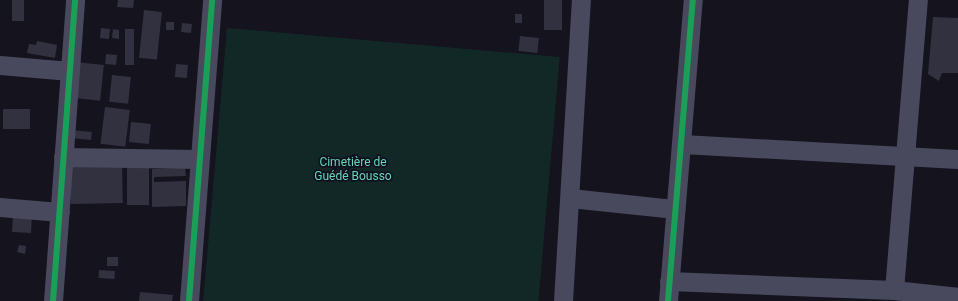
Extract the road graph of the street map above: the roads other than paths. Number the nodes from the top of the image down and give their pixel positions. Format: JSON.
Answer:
{"nodes":[{"id":1,"x":76,"y":0,"type":"edge"},
{"id":2,"x":212,"y":0,"type":"edge"},
{"id":3,"x":581,"y":0,"type":"edge"},
{"id":4,"x":693,"y":0,"type":"edge"},
{"id":5,"x":918,"y":0,"type":"edge"},
{"id":6,"x":0,"y":65,"type":"edge"},
{"id":7,"x":70,"y":71,"type":"junction"},
{"id":8,"x":682,"y":144,"type":"junction"},
{"id":9,"x":905,"y":155,"type":"junction"},
{"id":10,"x":63,"y":157,"type":"junction"},
{"id":11,"x":199,"y":159,"type":"junction"},
{"id":12,"x":958,"y":159,"type":"edge"},
{"id":13,"x":570,"y":198,"type":"junction"},
{"id":14,"x":0,"y":207,"type":"edge"},
{"id":15,"x":675,"y":208,"type":"junction"},
{"id":16,"x":60,"y":212,"type":"junction"},
{"id":17,"x":669,"y":281,"type":"junction"},
{"id":18,"x":894,"y":290,"type":"junction"},
{"id":19,"x":958,"y":297,"type":"edge"},
{"id":20,"x":53,"y":301,"type":"edge"},
{"id":21,"x":190,"y":301,"type":"edge"},
{"id":22,"x":563,"y":301,"type":"edge"},
{"id":23,"x":668,"y":301,"type":"edge"}],
"edges":[{"from":1,"to":7,"type":"street"},
{"from":2,"to":11,"type":"street"},
{"from":3,"to":13,"type":"street"},
{"from":4,"to":8,"type":"street"},
{"from":5,"to":9,"type":"street"},
{"from":6,"to":7,"type":"street"},
{"from":7,"to":10,"type":"street"},
{"from":8,"to":9,"type":"street"},
{"from":8,"to":15,"type":"street"},
{"from":9,"to":12,"type":"street"},
{"from":9,"to":18,"type":"street"},
{"from":10,"to":11,"type":"street"},
{"from":10,"to":16,"type":"street"},
{"from":11,"to":21,"type":"street"},
{"from":13,"to":15,"type":"street"},
{"from":13,"to":22,"type":"street"},
{"from":14,"to":16,"type":"street"},
{"from":15,"to":17,"type":"street"},
{"from":16,"to":20,"type":"street"},
{"from":17,"to":18,"type":"street"},
{"from":17,"to":23,"type":"street"},
{"from":18,"to":19,"type":"street"}]}
